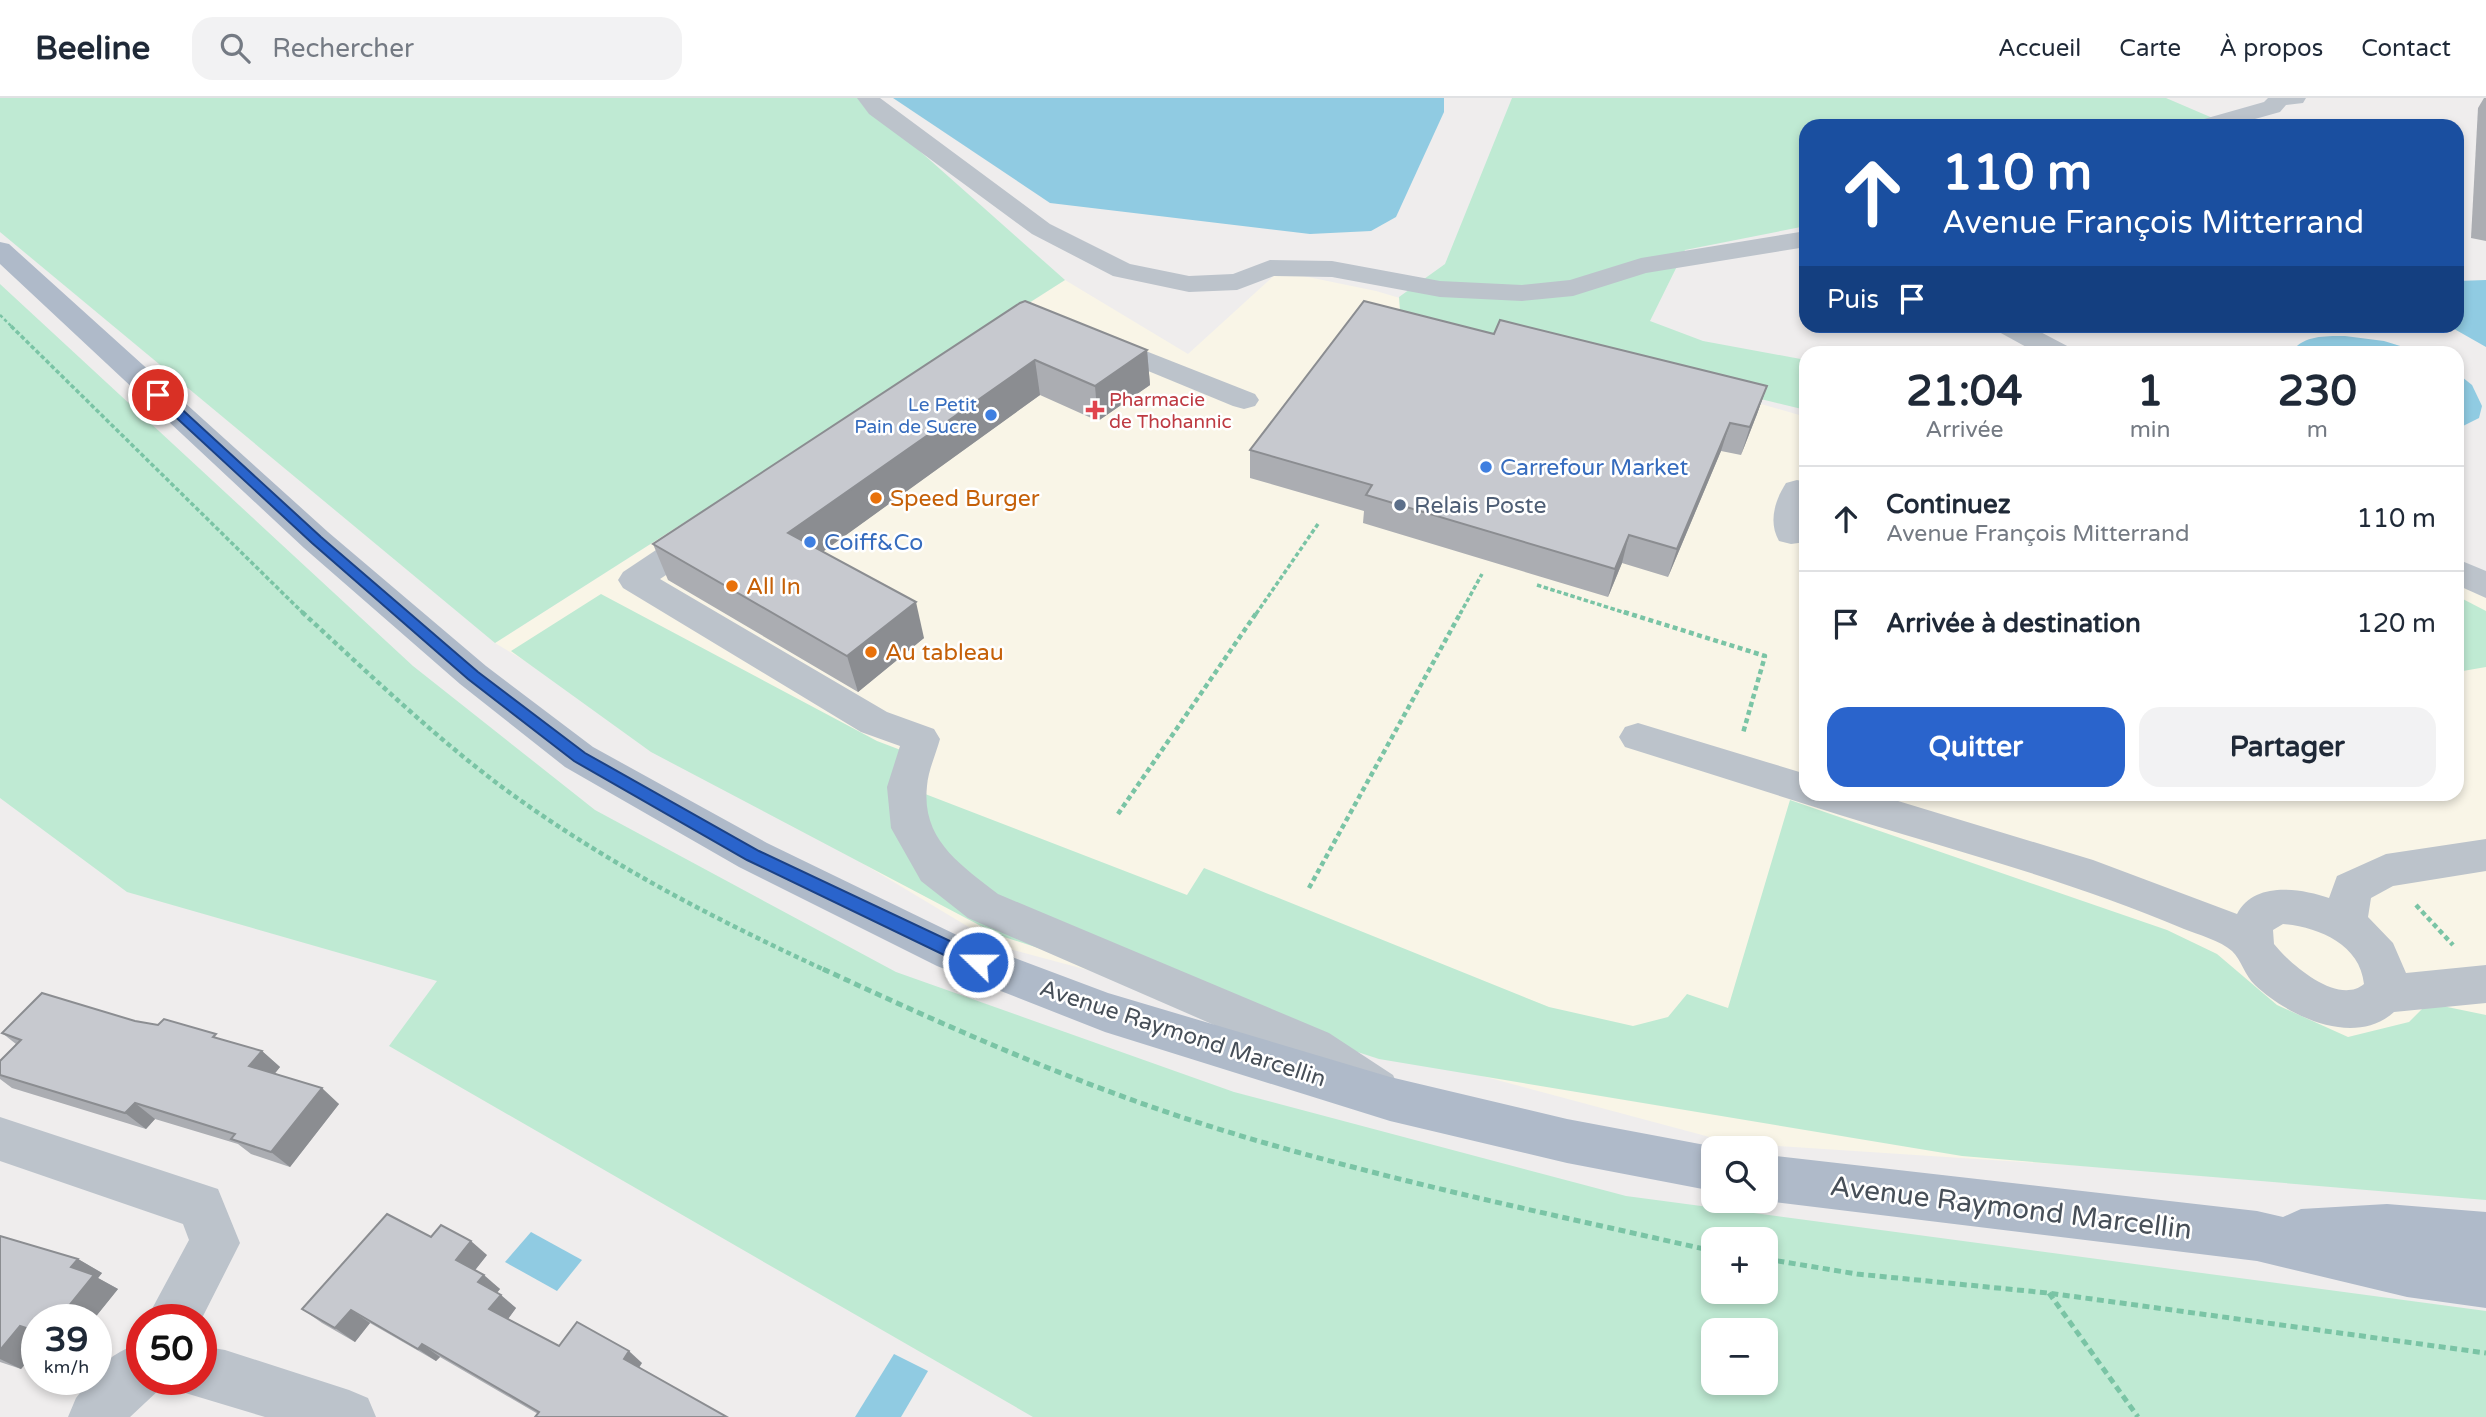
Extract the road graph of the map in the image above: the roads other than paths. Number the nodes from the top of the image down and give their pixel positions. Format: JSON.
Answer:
{"nodes":[{"id":1,"x":868,"y":98,"type":"edge"},
{"id":2,"x":2296,"y":98,"type":"edge"},
{"id":3,"x":2322,"y":104,"type":"dead end"},
{"id":4,"x":2230,"y":119,"type":"edge"},
{"id":5,"x":1799,"y":240,"type":"edge"},
{"id":6,"x":0,"y":250,"type":"edge"},
{"id":7,"x":1072,"y":330,"type":"edge"},
{"id":8,"x":2023,"y":333,"type":"edge"},
{"id":9,"x":2046,"y":346,"type":"edge"},
{"id":10,"x":1244,"y":400,"type":"dead end"},
{"id":11,"x":1799,"y":485,"type":"edge"},
{"id":12,"x":727,"y":519,"type":"edge"},
{"id":13,"x":1799,"y":532,"type":"edge"},
{"id":14,"x":2464,"y":574,"type":"edge"},
{"id":15,"x":2486,"y":586,"type":"edge"},
{"id":16,"x":1638,"y":737,"type":"dead end"},
{"id":17,"x":1799,"y":787,"type":"edge"},
{"id":18,"x":1846,"y":801,"type":"edge"},
{"id":19,"x":2486,"y":855,"type":"edge"},
{"id":20,"x":2345,"y":924,"type":"junction"},
{"id":21,"x":2250,"y":939,"type":"junction"},
{"id":22,"x":2472,"y":968,"type":"edge"},
{"id":23,"x":2384,"y":994,"type":"junction"},
{"id":24,"x":1390,"y":1099,"type":"junction"},
{"id":25,"x":0,"y":1139,"type":"edge"},
{"id":26,"x":1701,"y":1166,"type":"edge"},
{"id":27,"x":1778,"y":1179,"type":"edge"},
{"id":28,"x":2257,"y":1236,"type":"junction"},
{"id":29,"x":2486,"y":1237,"type":"edge"},
{"id":30,"x":2486,"y":1282,"type":"edge"},
{"id":31,"x":181,"y":1304,"type":"edge"},
{"id":32,"x":217,"y":1376,"type":"edge"},
{"id":33,"x":126,"y":1381,"type":"edge"},
{"id":34,"x":95,"y":1417,"type":"edge"},
{"id":35,"x":349,"y":1417,"type":"edge"}],
"edges":[{"from":1,"to":5,"type":"street"},
{"from":2,"to":3,"type":"street"},
{"from":2,"to":4,"type":"street"},
{"from":6,"to":24,"type":"main road","name":"Avenue Raymond Marcellin"},
{"from":7,"to":10,"type":"street"},
{"from":8,"to":9,"type":"street"},
{"from":11,"to":13,"type":"street"},
{"from":12,"to":24,"type":"street"},
{"from":14,"to":15,"type":"street"},
{"from":16,"to":17,"type":"street"},
{"from":18,"to":21,"type":"street"},
{"from":19,"to":20,"type":"street"},
{"from":20,"to":21,"type":"street"},
{"from":20,"to":23,"type":"street"},
{"from":21,"to":23,"type":"street"},
{"from":22,"to":23,"type":"street"},
{"from":24,"to":26,"type":"main road","name":"Avenue Raymond Marcellin"},
{"from":25,"to":31,"type":"street"},
{"from":27,"to":28,"type":"main road","name":"Avenue Raymond Marcellin"},
{"from":28,"to":29,"type":"main road","name":"Avenue Raymond Marcellin"},
{"from":28,"to":30,"type":"main road","name":"Avenue Raymond Marcellin"},
{"from":32,"to":35,"type":"street"},
{"from":33,"to":34,"type":"street"}]}
